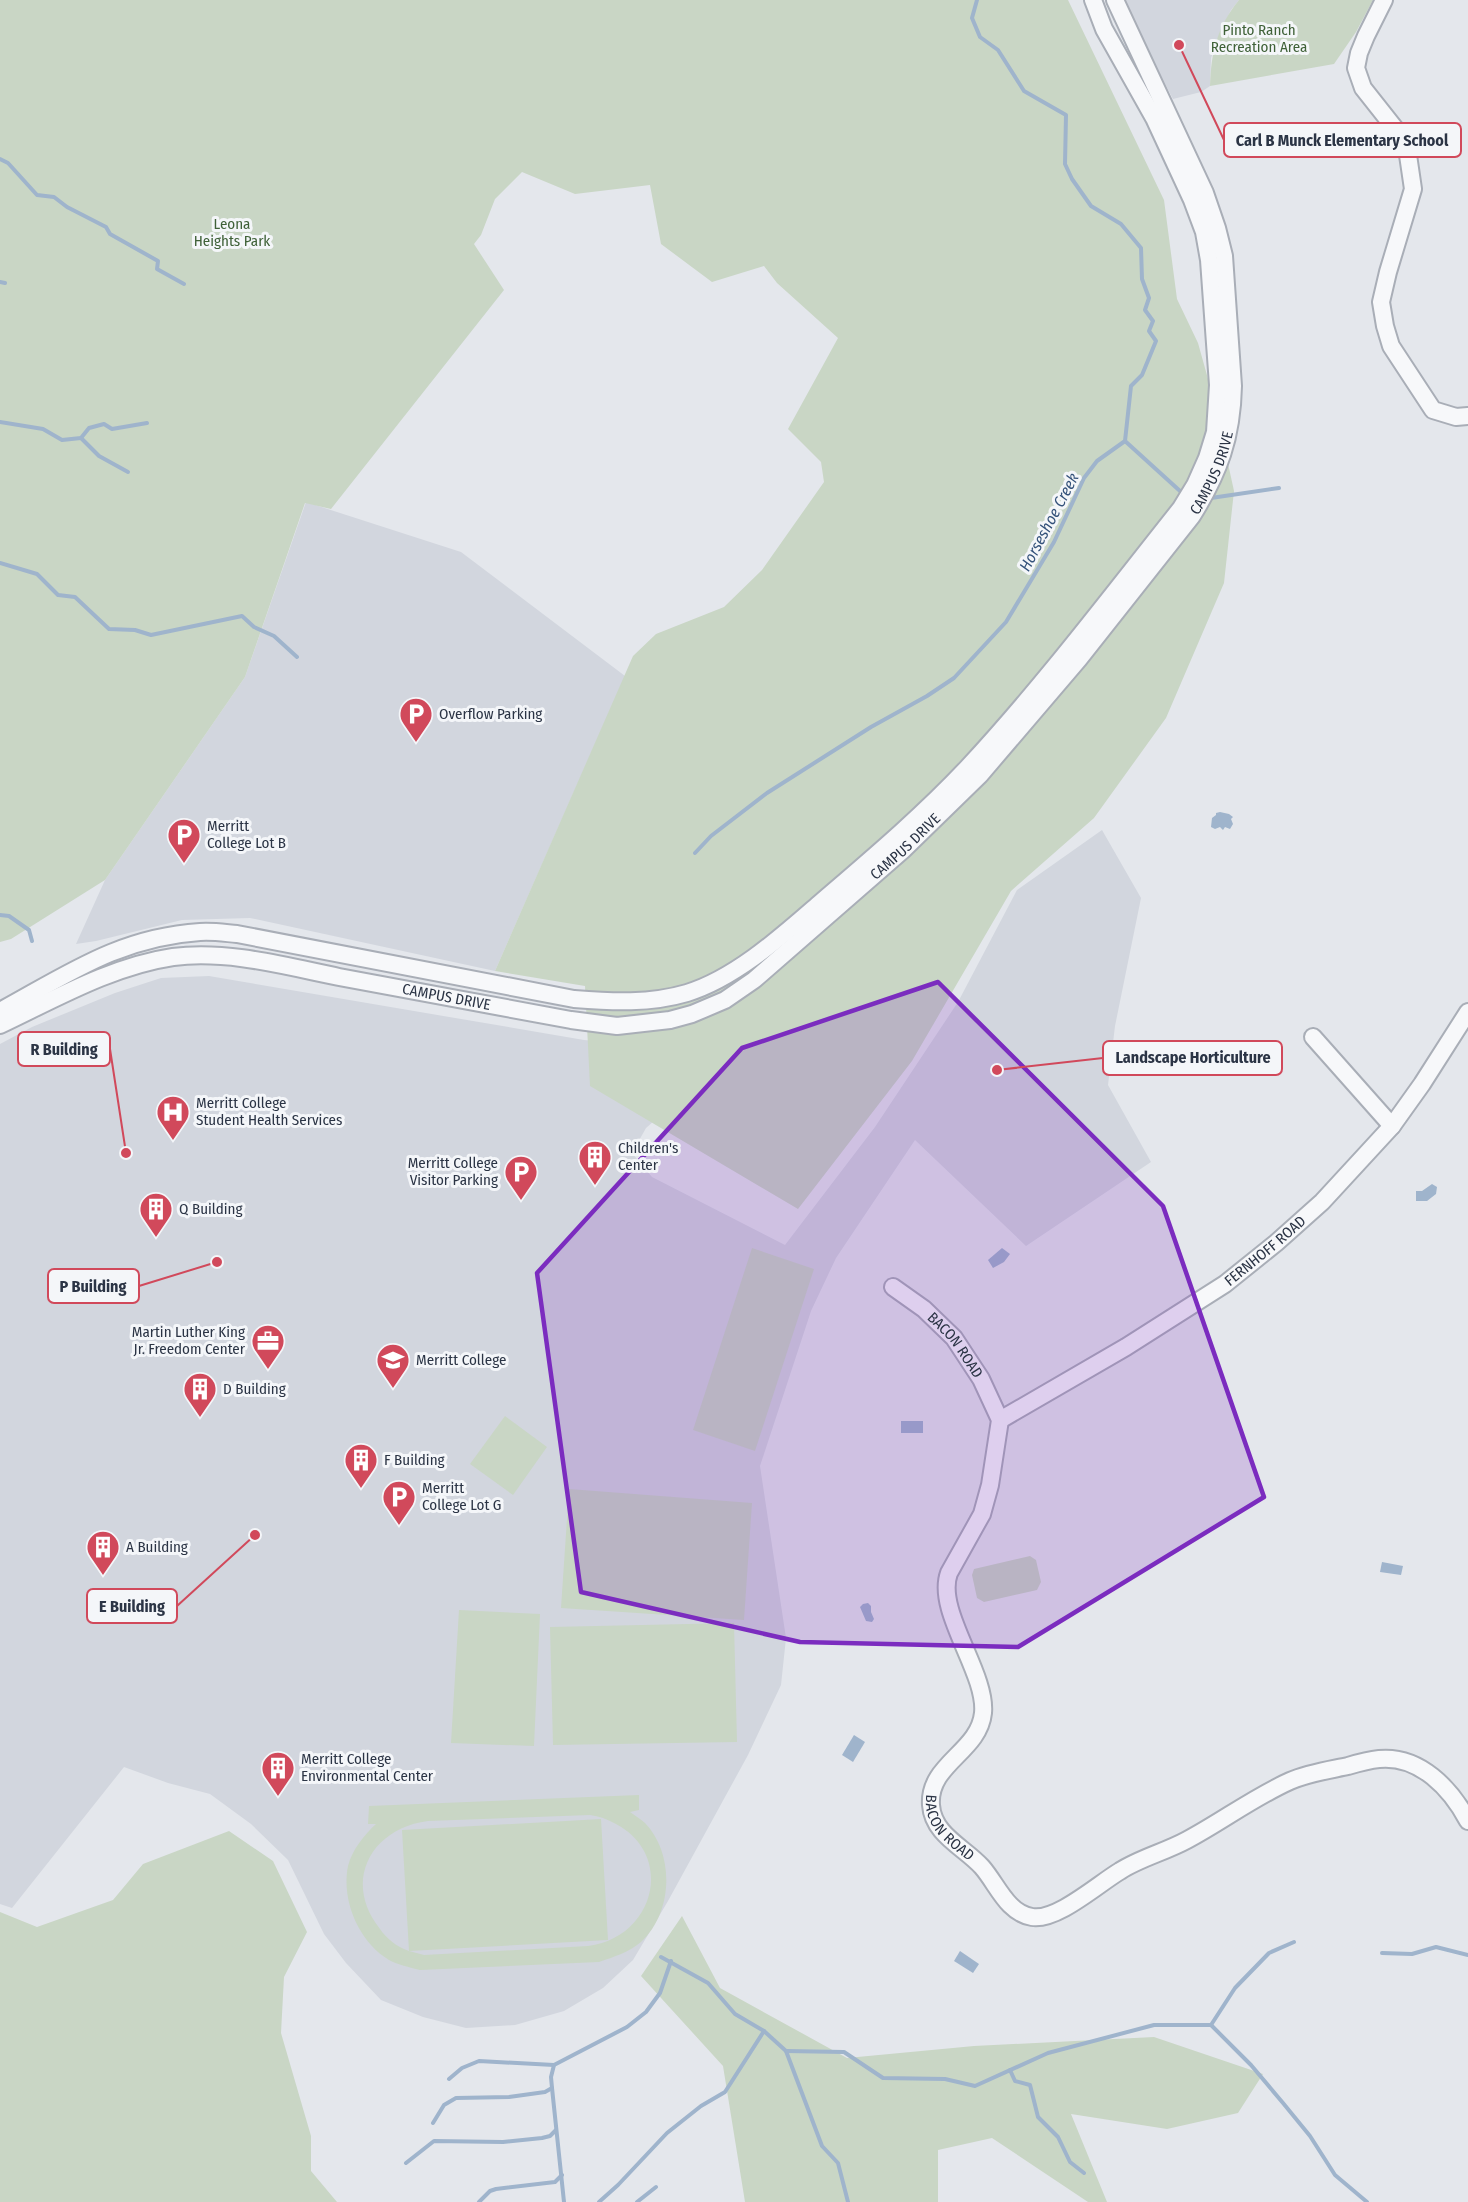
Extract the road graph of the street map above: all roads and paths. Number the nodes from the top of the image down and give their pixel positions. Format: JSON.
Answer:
{"nodes":[{"id":1,"x":1093,"y":0,"type":"edge"},
{"id":2,"x":1115,"y":0,"type":"edge"},
{"id":3,"x":1384,"y":0,"type":"edge"},
{"id":4,"x":1225,"y":406,"type":"junction"},
{"id":5,"x":1468,"y":416,"type":"edge"},
{"id":6,"x":1152,"y":556,"type":"junction"},
{"id":7,"x":0,"y":1011,"type":"edge"},
{"id":8,"x":1468,"y":1012,"type":"edge"},
{"id":9,"x":0,"y":1025,"type":"edge"},
{"id":10,"x":1313,"y":1037,"type":"dead end"},
{"id":11,"x":1392,"y":1126,"type":"junction"},
{"id":12,"x":893,"y":1287,"type":"dead end"},
{"id":13,"x":1000,"y":1420,"type":"junction"},
{"id":14,"x":1468,"y":1821,"type":"edge"}],
"edges":[{"from":1,"to":4,"type":"street","name":"CAMPUS DRIVE"},
{"from":2,"to":4,"type":"street","name":"CAMPUS DRIVE"},
{"from":3,"to":5,"type":"street"},
{"from":4,"to":6,"type":"street","name":"CAMPUS DRIVE"},
{"from":6,"to":7,"type":"street","name":"CAMPUS DRIVE"},
{"from":6,"to":9,"type":"street","name":"CAMPUS DRIVE"},
{"from":8,"to":11,"type":"street","name":"FERNHOFF ROAD"},
{"from":10,"to":11,"type":"street"},
{"from":11,"to":13,"type":"street","name":"FERNHOFF ROAD"},
{"from":12,"to":13,"type":"street","name":"BACON ROAD"},
{"from":13,"to":14,"type":"street","name":"BACON ROAD"}]}
